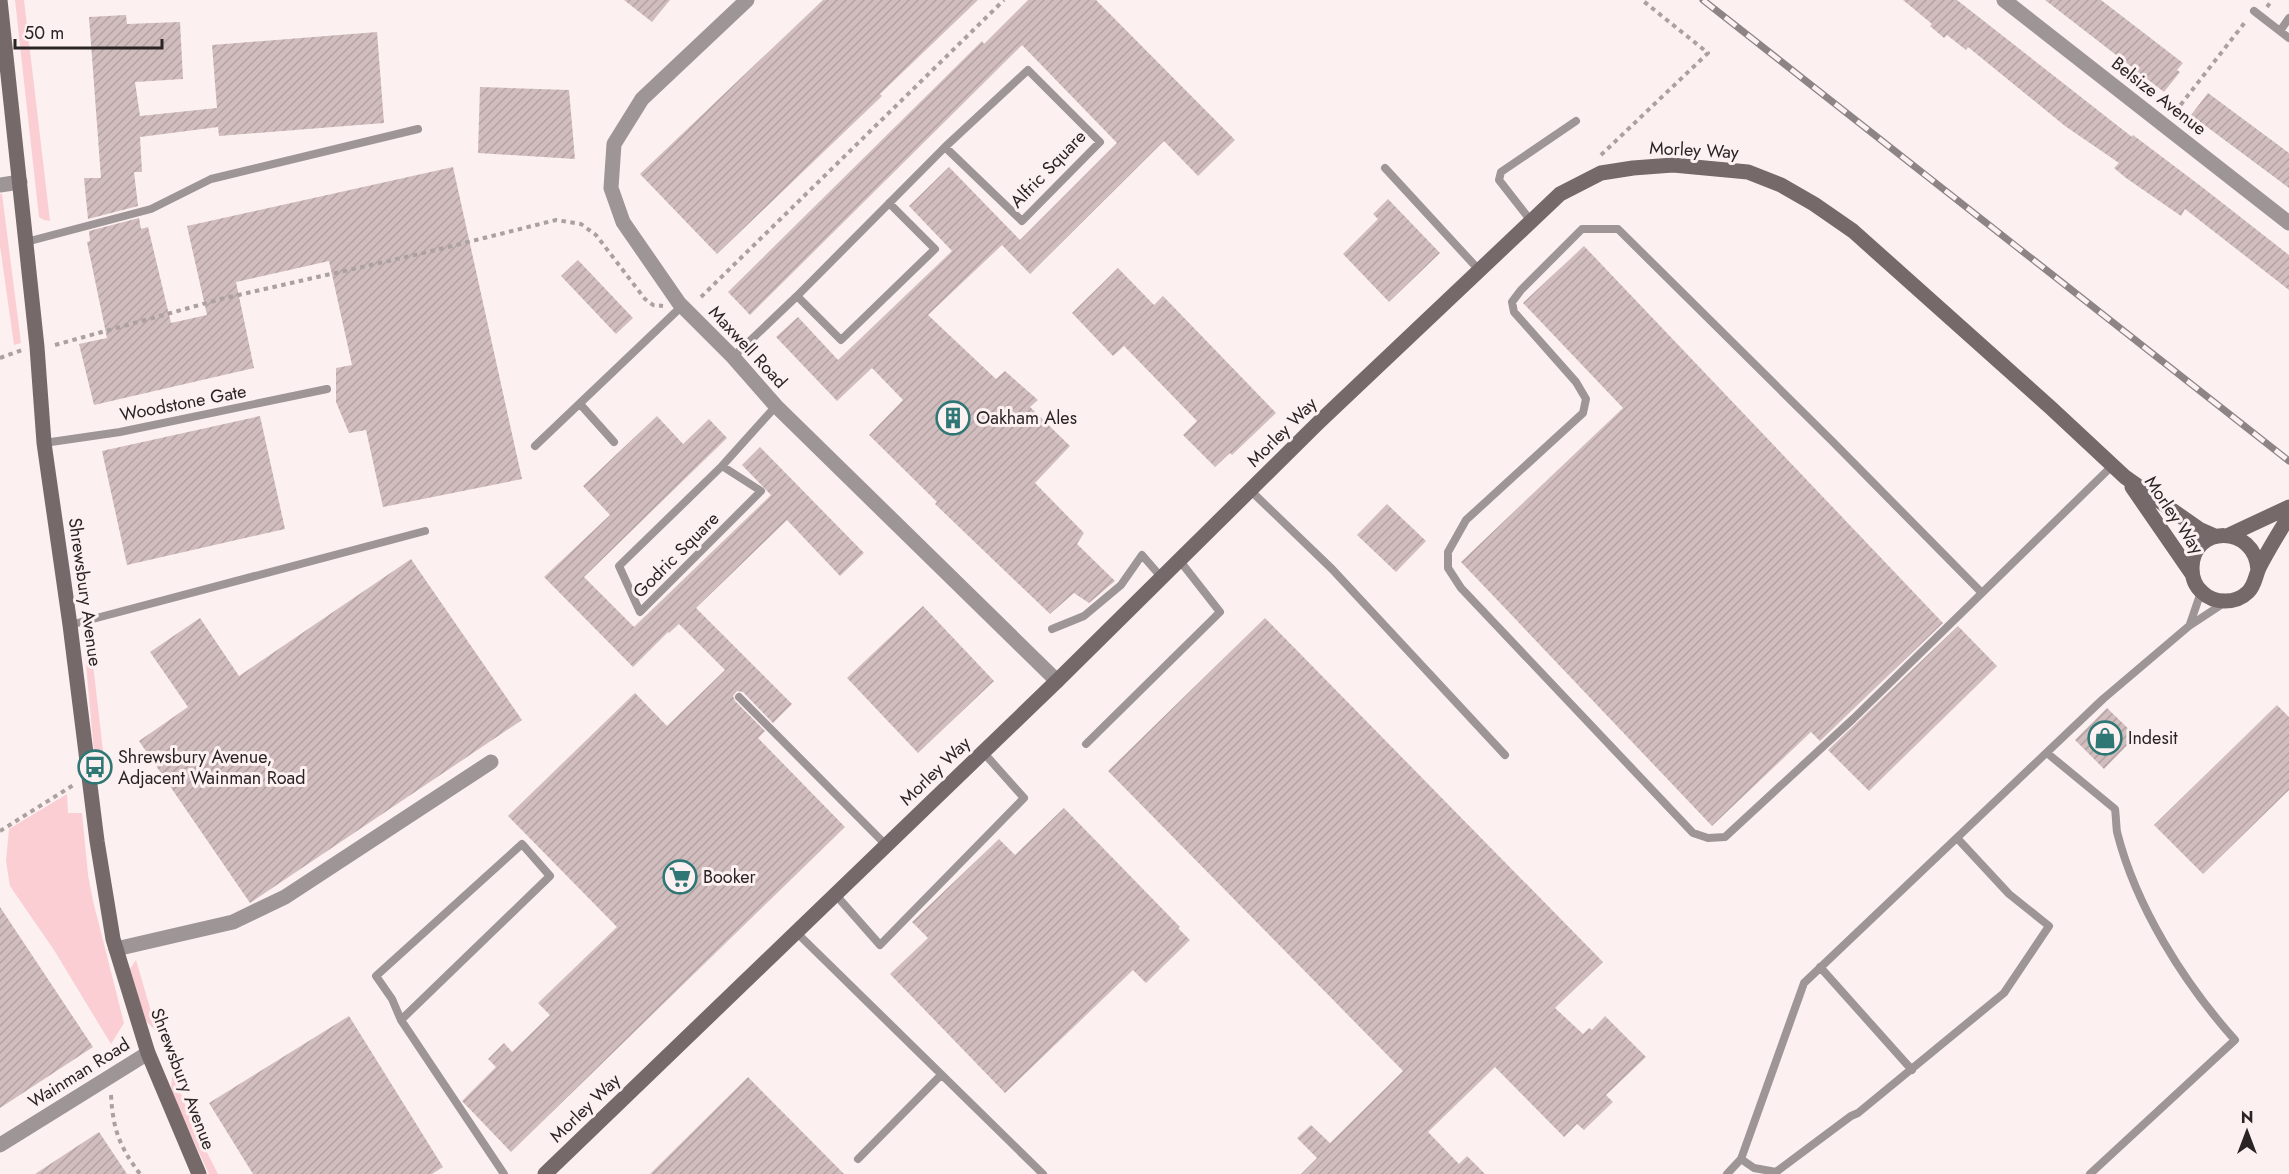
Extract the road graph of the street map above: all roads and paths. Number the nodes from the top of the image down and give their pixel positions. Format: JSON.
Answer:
{"nodes":[{"id":1,"x":0,"y":0,"type":"edge"},
{"id":2,"x":747,"y":0,"type":"edge"},
{"id":3,"x":1004,"y":0,"type":"edge"},
{"id":4,"x":1642,"y":0,"type":"edge"},
{"id":5,"x":2004,"y":0,"type":"edge"},
{"id":6,"x":2272,"y":0,"type":"edge"},
{"id":7,"x":2254,"y":11,"type":"junction"},
{"id":8,"x":2289,"y":18,"type":"edge"},
{"id":9,"x":2280,"y":31,"type":"junction"},
{"id":10,"x":2289,"y":38,"type":"edge"},
{"id":11,"x":1576,"y":121,"type":"dead end"},
{"id":12,"x":2165,"y":125,"type":"junction"},
{"id":13,"x":418,"y":129,"type":"dead end"},
{"id":14,"x":945,"y":147,"type":"junction"},
{"id":15,"x":1595,"y":161,"type":"dead end"},
{"id":16,"x":1385,"y":168,"type":"dead end"},
{"id":17,"x":20,"y":182,"type":"junction"},
{"id":18,"x":0,"y":185,"type":"edge"},
{"id":19,"x":889,"y":203,"type":"junction"},
{"id":20,"x":1531,"y":221,"type":"junction"},
{"id":21,"x":2289,"y":223,"type":"edge"},
{"id":22,"x":26,"y":242,"type":"junction"},
{"id":23,"x":1479,"y":270,"type":"junction"},
{"id":24,"x":797,"y":296,"type":"junction"},
{"id":25,"x":701,"y":297,"type":"dead end"},
{"id":26,"x":682,"y":306,"type":"junction"},
{"id":27,"x":666,"y":307,"type":"dead end"},
{"id":28,"x":55,"y":345,"type":"dead end"},
{"id":29,"x":25,"y":349,"type":"dead end"},
{"id":30,"x":733,"y":357,"type":"junction"},
{"id":31,"x":0,"y":358,"type":"edge"},
{"id":32,"x":327,"y":389,"type":"dead end"},
{"id":33,"x":580,"y":404,"type":"junction"},
{"id":34,"x":776,"y":406,"type":"junction"},
{"id":35,"x":614,"y":442,"type":"dead end"},
{"id":36,"x":44,"y":443,"type":"junction"},
{"id":37,"x":535,"y":446,"type":"dead end"},
{"id":38,"x":722,"y":465,"type":"junction"},
{"id":39,"x":2112,"y":465,"type":"junction"},
{"id":40,"x":2125,"y":477,"type":"junction"},
{"id":41,"x":1251,"y":491,"type":"junction"},
{"id":42,"x":2289,"y":507,"type":"edge"},
{"id":43,"x":2289,"y":516,"type":"edge"},
{"id":44,"x":425,"y":531,"type":"dead end"},
{"id":45,"x":2222,"y":536,"type":"junction"},
{"id":46,"x":1180,"y":561,"type":"junction"},
{"id":47,"x":2258,"y":570,"type":"junction"},
{"id":48,"x":2192,"y":574,"type":"junction"},
{"id":49,"x":1162,"y":578,"type":"junction"},
{"id":50,"x":2201,"y":592,"type":"junction"},
{"id":51,"x":1982,"y":593,"type":"junction"},
{"id":52,"x":2227,"y":601,"type":"junction"},
{"id":53,"x":70,"y":625,"type":"junction"},
{"id":54,"x":2189,"y":626,"type":"junction"},
{"id":55,"x":1052,"y":628,"type":"dead end"},
{"id":56,"x":1057,"y":681,"type":"junction"},
{"id":57,"x":739,"y":698,"type":"dead end"},
{"id":58,"x":1086,"y":744,"type":"dead end"},
{"id":59,"x":983,"y":752,"type":"junction"},
{"id":60,"x":2047,"y":753,"type":"junction"},
{"id":61,"x":1505,"y":755,"type":"dead end"},
{"id":62,"x":491,"y":762,"type":"dead end"},
{"id":63,"x":78,"y":782,"type":"dead end"},
{"id":64,"x":0,"y":831,"type":"edge"},
{"id":65,"x":1957,"y":838,"type":"junction"},
{"id":66,"x":886,"y":845,"type":"junction"},
{"id":67,"x":835,"y":894,"type":"junction"},
{"id":68,"x":796,"y":932,"type":"junction"},
{"id":69,"x":116,"y":949,"type":"junction"},
{"id":70,"x":1820,"y":967,"type":"junction"},
{"id":71,"x":401,"y":1020,"type":"junction"},
{"id":72,"x":148,"y":1053,"type":"junction"},
{"id":73,"x":1912,"y":1070,"type":"junction"},
{"id":74,"x":941,"y":1075,"type":"junction"},
{"id":75,"x":111,"y":1093,"type":"dead end"},
{"id":76,"x":0,"y":1145,"type":"edge"},
{"id":77,"x":858,"y":1158,"type":"dead end"},
{"id":78,"x":1742,"y":1159,"type":"junction"},
{"id":79,"x":1777,"y":1173,"type":"edge"},
{"id":80,"x":140,"y":1174,"type":"edge"},
{"id":81,"x":199,"y":1174,"type":"edge"},
{"id":82,"x":504,"y":1174,"type":"edge"},
{"id":83,"x":545,"y":1174,"type":"edge"},
{"id":84,"x":1044,"y":1174,"type":"edge"},
{"id":85,"x":1727,"y":1174,"type":"edge"},
{"id":86,"x":2090,"y":1174,"type":"edge"}],
"edges":[{"from":1,"to":17,"type":"street","name":"Shrewsbury Avenue"},
{"from":2,"to":26,"type":"street","name":"Maxwell Road"},
{"from":3,"to":25,"type":"path"},
{"from":4,"to":15,"type":"path"},
{"from":5,"to":12,"type":"street","name":"Belsize Avenue"},
{"from":6,"to":7,"type":"path"},
{"from":7,"to":9,"type":"lane"},
{"from":7,"to":12,"type":"path"},
{"from":8,"to":9,"type":"lane"},
{"from":9,"to":10,"type":"lane"},
{"from":11,"to":20,"type":"lane"},
{"from":12,"to":21,"type":"street","name":"Belsize Avenue"},
{"from":13,"to":22,"type":"lane"},
{"from":14,"to":14,"type":"lane","name":"Alfric Square"},
{"from":14,"to":19,"type":"lane","name":"Alfric Square"},
{"from":16,"to":23,"type":"lane"},
{"from":17,"to":18,"type":"street"},
{"from":17,"to":22,"type":"street","name":"Shrewsbury Avenue"},
{"from":19,"to":24,"type":"lane","name":"Alfric Square"},
{"from":19,"to":24,"type":"lane"},
{"from":20,"to":23,"type":"street","name":"Morley Way"},
{"from":20,"to":39,"type":"street","name":"Morley Way"},
{"from":22,"to":36,"type":"street","name":"Shrewsbury Avenue"},
{"from":23,"to":41,"type":"street","name":"Morley Way"},
{"from":24,"to":30,"type":"lane","name":"Alfric Square"},
{"from":26,"to":30,"type":"street","name":"Maxwell Road"},
{"from":26,"to":33,"type":"lane"},
{"from":27,"to":28,"type":"path"},
{"from":29,"to":31,"type":"path"},
{"from":30,"to":34,"type":"street","name":"Maxwell Road"},
{"from":32,"to":36,"type":"lane","name":"Woodstone Gate"},
{"from":33,"to":35,"type":"lane"},
{"from":33,"to":37,"type":"lane"},
{"from":34,"to":38,"type":"lane","name":"Godric Square"},
{"from":34,"to":56,"type":"street","name":"Maxwell Road"},
{"from":36,"to":53,"type":"street","name":"Shrewsbury Avenue"},
{"from":38,"to":38,"type":"lane","name":"Godric Square"},
{"from":39,"to":40,"type":"street","name":"Morley Way"},
{"from":39,"to":51,"type":"lane"},
{"from":40,"to":45,"type":"street","name":"Morley Way"},
{"from":40,"to":48,"type":"street","name":"Morley Way"},
{"from":41,"to":46,"type":"street","name":"Morley Way"},
{"from":41,"to":61,"type":"lane"},
{"from":42,"to":45,"type":"street"},
{"from":43,"to":47,"type":"street"},
{"from":44,"to":53,"type":"lane"},
{"from":45,"to":47,"type":"street"},
{"from":45,"to":48,"type":"street"},
{"from":46,"to":49,"type":"street","name":"Morley Way"},
{"from":46,"to":58,"type":"lane"},
{"from":47,"to":52,"type":"street"},
{"from":48,"to":50,"type":"street"},
{"from":49,"to":55,"type":"lane"},
{"from":49,"to":56,"type":"street","name":"Morley Way"},
{"from":50,"to":52,"type":"street"},
{"from":50,"to":54,"type":"lane"},
{"from":51,"to":51,"type":"lane"},
{"from":52,"to":54,"type":"lane"},
{"from":53,"to":69,"type":"street","name":"Shrewsbury Avenue"},
{"from":54,"to":60,"type":"lane"},
{"from":56,"to":59,"type":"street","name":"Morley Way"},
{"from":57,"to":66,"type":"lane"},
{"from":59,"to":66,"type":"street","name":"Morley Way"},
{"from":59,"to":67,"type":"lane"},
{"from":60,"to":65,"type":"lane"},
{"from":60,"to":86,"type":"lane"},
{"from":62,"to":69,"type":"street"},
{"from":63,"to":64,"type":"path"},
{"from":65,"to":70,"type":"lane"},
{"from":65,"to":73,"type":"lane"},
{"from":66,"to":67,"type":"street","name":"Morley Way"},
{"from":67,"to":68,"type":"street","name":"Morley Way"},
{"from":68,"to":74,"type":"lane"},
{"from":68,"to":83,"type":"street","name":"Morley Way"},
{"from":69,"to":72,"type":"street","name":"Shrewsbury Avenue"},
{"from":70,"to":73,"type":"lane"},
{"from":70,"to":78,"type":"lane"},
{"from":71,"to":71,"type":"lane"},
{"from":71,"to":82,"type":"lane"},
{"from":72,"to":76,"type":"street","name":"Wainman Road"},
{"from":72,"to":81,"type":"street","name":"Shrewsbury Avenue"},
{"from":73,"to":79,"type":"lane"},
{"from":74,"to":77,"type":"lane"},
{"from":74,"to":84,"type":"lane"},
{"from":75,"to":80,"type":"path"},
{"from":78,"to":79,"type":"lane"},
{"from":78,"to":85,"type":"lane"}]}
